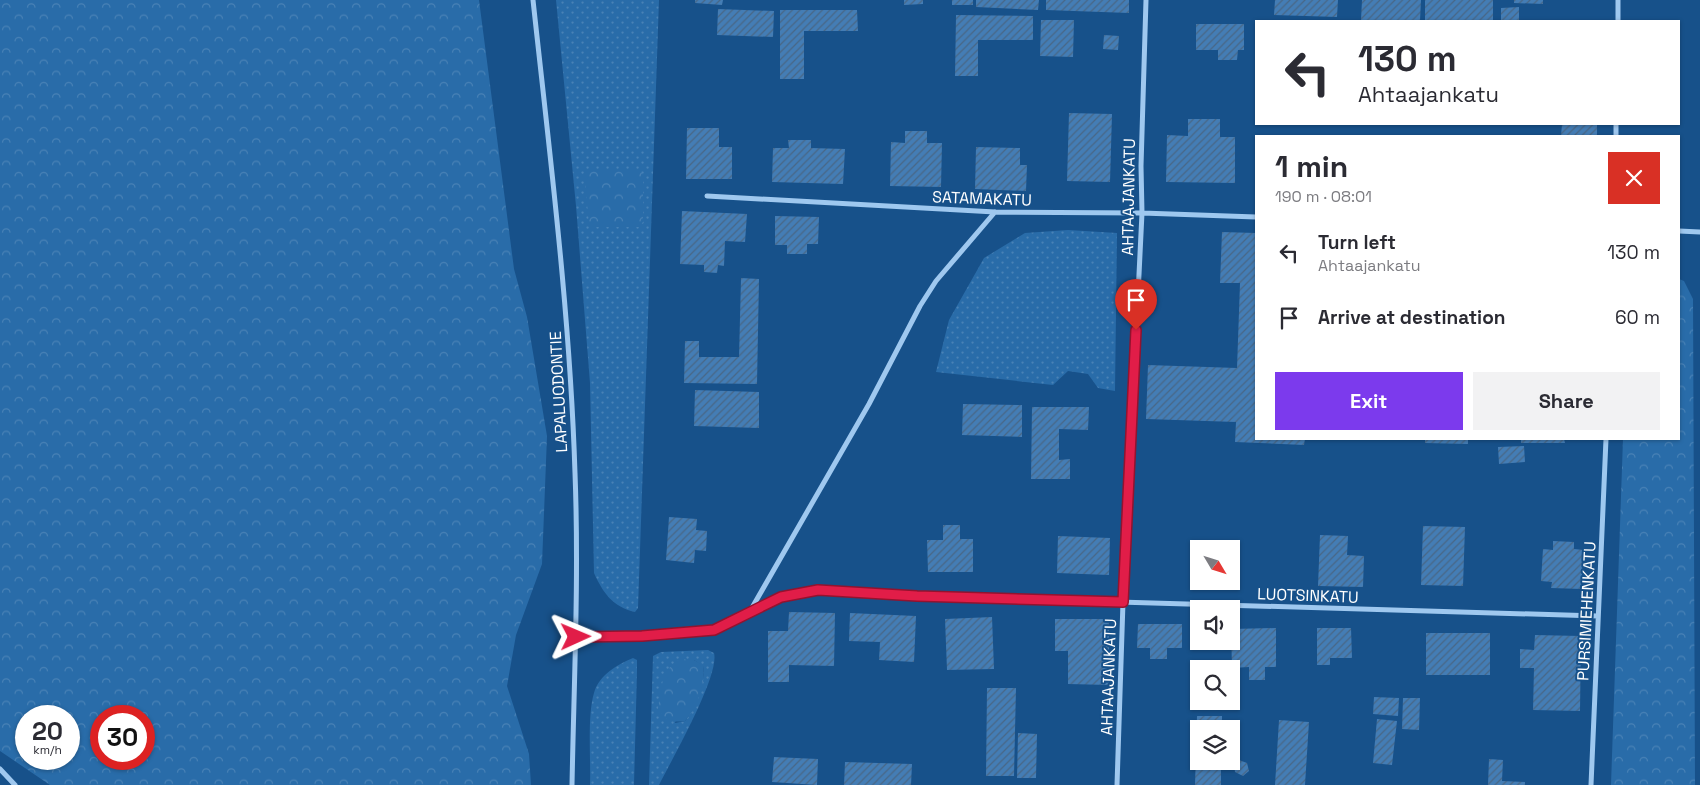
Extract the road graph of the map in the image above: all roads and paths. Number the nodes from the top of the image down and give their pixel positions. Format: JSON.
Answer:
{"nodes":[{"id":1,"x":533,"y":0,"type":"edge"},
{"id":2,"x":1146,"y":0,"type":"edge"},
{"id":3,"x":1618,"y":0,"type":"edge"},
{"id":4,"x":1618,"y":20,"type":"edge"},
{"id":5,"x":706,"y":196,"type":"dead end"},
{"id":6,"x":995,"y":212,"type":"junction"},
{"id":7,"x":1142,"y":213,"type":"junction"},
{"id":8,"x":1255,"y":217,"type":"edge"},
{"id":9,"x":1680,"y":231,"type":"edge"},
{"id":10,"x":1700,"y":232,"type":"edge"},
{"id":11,"x":1606,"y":440,"type":"edge"},
{"id":12,"x":1123,"y":602,"type":"junction"},
{"id":13,"x":748,"y":615,"type":"junction"},
{"id":14,"x":1598,"y":616,"type":"junction"},
{"id":15,"x":576,"y":637,"type":"junction"},
{"id":16,"x":0,"y":769,"type":"edge"},
{"id":17,"x":15,"y":785,"type":"edge"},
{"id":18,"x":572,"y":785,"type":"edge"},
{"id":19,"x":1117,"y":785,"type":"edge"},
{"id":20,"x":1590,"y":785,"type":"edge"}],
"edges":[{"from":1,"to":15,"type":"street","name":"LAPALUODONTIE"},
{"from":2,"to":7,"type":"street","name":"AHTAAJANKATU"},
{"from":3,"to":4,"type":"street"},
{"from":5,"to":6,"type":"street","name":"SATAMAKATU"},
{"from":6,"to":7,"type":"street","name":"SATAMAKATU"},
{"from":6,"to":13,"type":"street"},
{"from":7,"to":8,"type":"street","name":"SATAMAKATU"},
{"from":7,"to":12,"type":"street","name":"AHTAAJANKATU"},
{"from":9,"to":10,"type":"street"},
{"from":11,"to":14,"type":"street","name":"PURSIMIEHENKATU"},
{"from":12,"to":13,"type":"street","name":"LUOTSINKATU"},
{"from":12,"to":14,"type":"street","name":"LUOTSINKATU"},
{"from":12,"to":19,"type":"street","name":"AHTAAJANKATU"},
{"from":13,"to":15,"type":"street","name":"LUOTSINKATU"},
{"from":14,"to":20,"type":"street","name":"PURSIMIEHENKATU"},
{"from":15,"to":18,"type":"street","name":"LAPALUODONTIE"},
{"from":16,"to":17,"type":"street"}]}
